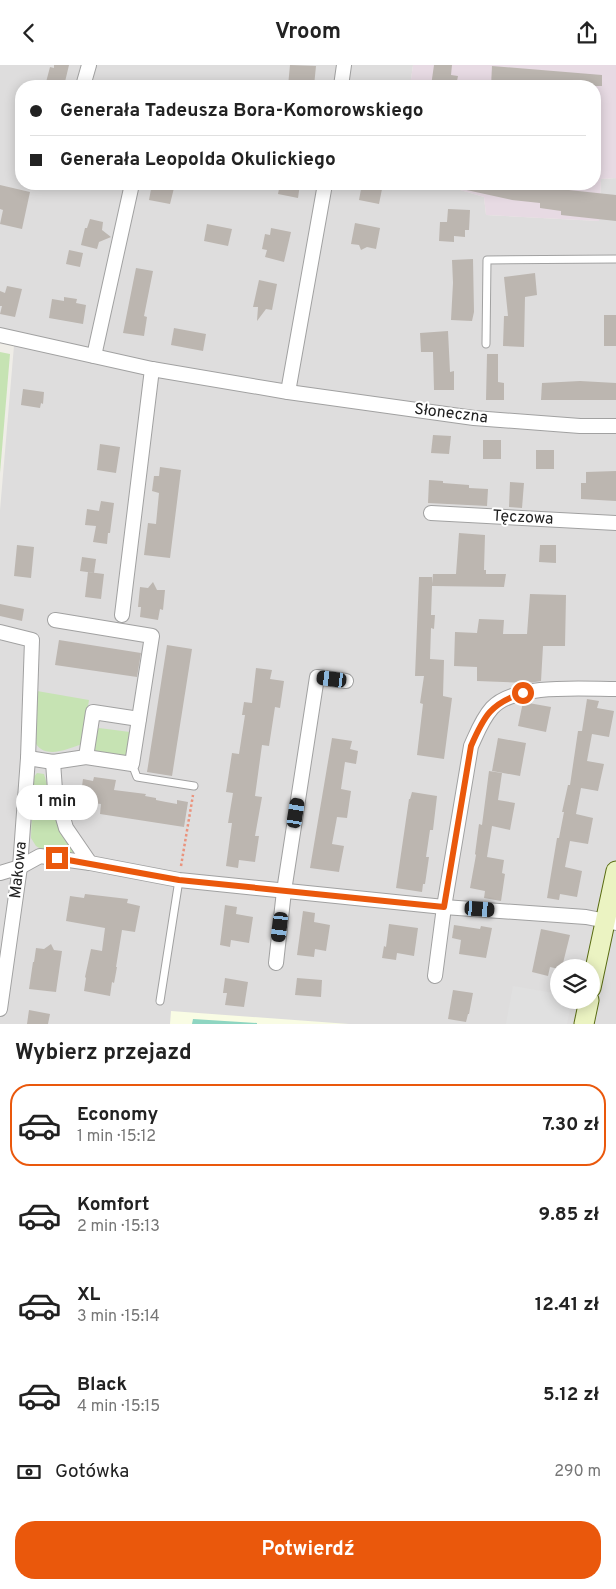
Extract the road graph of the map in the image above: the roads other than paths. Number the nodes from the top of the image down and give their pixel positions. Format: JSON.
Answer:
{"nodes":[{"id":1,"x":89,"y":65,"type":"edge"},
{"id":2,"x":344,"y":65,"type":"edge"},
{"id":3,"x":85,"y":80,"type":"edge"},
{"id":4,"x":342,"y":80,"type":"edge"},
{"id":5,"x":131,"y":190,"type":"edge"},
{"id":6,"x":325,"y":190,"type":"edge"},
{"id":7,"x":616,"y":259,"type":"edge"},
{"id":8,"x":0,"y":335,"type":"edge"},
{"id":9,"x":486,"y":344,"type":"dead end"},
{"id":10,"x":94,"y":356,"type":"junction"},
{"id":11,"x":152,"y":369,"type":"junction"},
{"id":12,"x":288,"y":392,"type":"junction"},
{"id":13,"x":616,"y":426,"type":"edge"},
{"id":14,"x":430,"y":513,"type":"dead end"},
{"id":15,"x":616,"y":523,"type":"edge"},
{"id":16,"x":122,"y":615,"type":"dead end"},
{"id":17,"x":55,"y":620,"type":"dead end"},
{"id":18,"x":0,"y":632,"type":"edge"},
{"id":19,"x":346,"y":681,"type":"dead end"},
{"id":20,"x":616,"y":689,"type":"edge"},
{"id":21,"x":139,"y":719,"type":"junction"},
{"id":22,"x":86,"y":757,"type":"junction"},
{"id":23,"x":28,"y":758,"type":"junction"},
{"id":24,"x":53,"y":762,"type":"junction"},
{"id":25,"x":132,"y":764,"type":"junction"},
{"id":26,"x":194,"y":787,"type":"road end"},
{"id":27,"x":90,"y":863,"type":"junction"},
{"id":28,"x":20,"y":867,"type":"junction"},
{"id":29,"x":616,"y":871,"type":"edge"},
{"id":30,"x":0,"y":873,"type":"edge"},
{"id":31,"x":179,"y":880,"type":"junction"},
{"id":32,"x":284,"y":891,"type":"junction"},
{"id":33,"x":444,"y":907,"type":"junction"},
{"id":34,"x":611,"y":923,"type":"edge"},
{"id":35,"x":600,"y":959,"type":"edge"},
{"id":36,"x":276,"y":963,"type":"dead end"},
{"id":37,"x":435,"y":976,"type":"dead end"},
{"id":38,"x":160,"y":1001,"type":"dead end"},
{"id":39,"x":0,"y":1009,"type":"edge"},
{"id":40,"x":587,"y":1009,"type":"edge"},
{"id":41,"x":584,"y":1024,"type":"edge"}],
"edges":[{"from":1,"to":3,"type":"street"},
{"from":2,"to":4,"type":"street"},
{"from":5,"to":10,"type":"street"},
{"from":6,"to":12,"type":"street"},
{"from":7,"to":9,"type":"lane"},
{"from":8,"to":10,"type":"street","name":"Słoneczna"},
{"from":10,"to":11,"type":"street","name":"Słoneczna"},
{"from":11,"to":12,"type":"street","name":"Słoneczna"},
{"from":11,"to":16,"type":"street"},
{"from":12,"to":13,"type":"street","name":"Słoneczna"},
{"from":14,"to":15,"type":"street","name":"Tęczowa"},
{"from":17,"to":21,"type":"street"},
{"from":18,"to":23,"type":"street","name":"Makowa"},
{"from":19,"to":32,"type":"street"},
{"from":20,"to":33,"type":"street"},
{"from":21,"to":22,"type":"street"},
{"from":21,"to":25,"type":"street"},
{"from":22,"to":24,"type":"street"},
{"from":22,"to":25,"type":"street"},
{"from":23,"to":24,"type":"street"},
{"from":23,"to":28,"type":"street","name":"Makowa"},
{"from":24,"to":27,"type":"street"},
{"from":25,"to":26,"type":"lane"},
{"from":27,"to":28,"type":"street"},
{"from":27,"to":31,"type":"street"},
{"from":28,"to":30,"type":"street"},
{"from":28,"to":39,"type":"street","name":"Makowa"},
{"from":29,"to":34,"type":"street"},
{"from":31,"to":32,"type":"street"},
{"from":31,"to":38,"type":"lane"},
{"from":32,"to":33,"type":"street"},
{"from":32,"to":36,"type":"street"},
{"from":33,"to":34,"type":"street"},
{"from":33,"to":37,"type":"street"},
{"from":34,"to":35,"type":"street"},
{"from":40,"to":41,"type":"street"}]}
